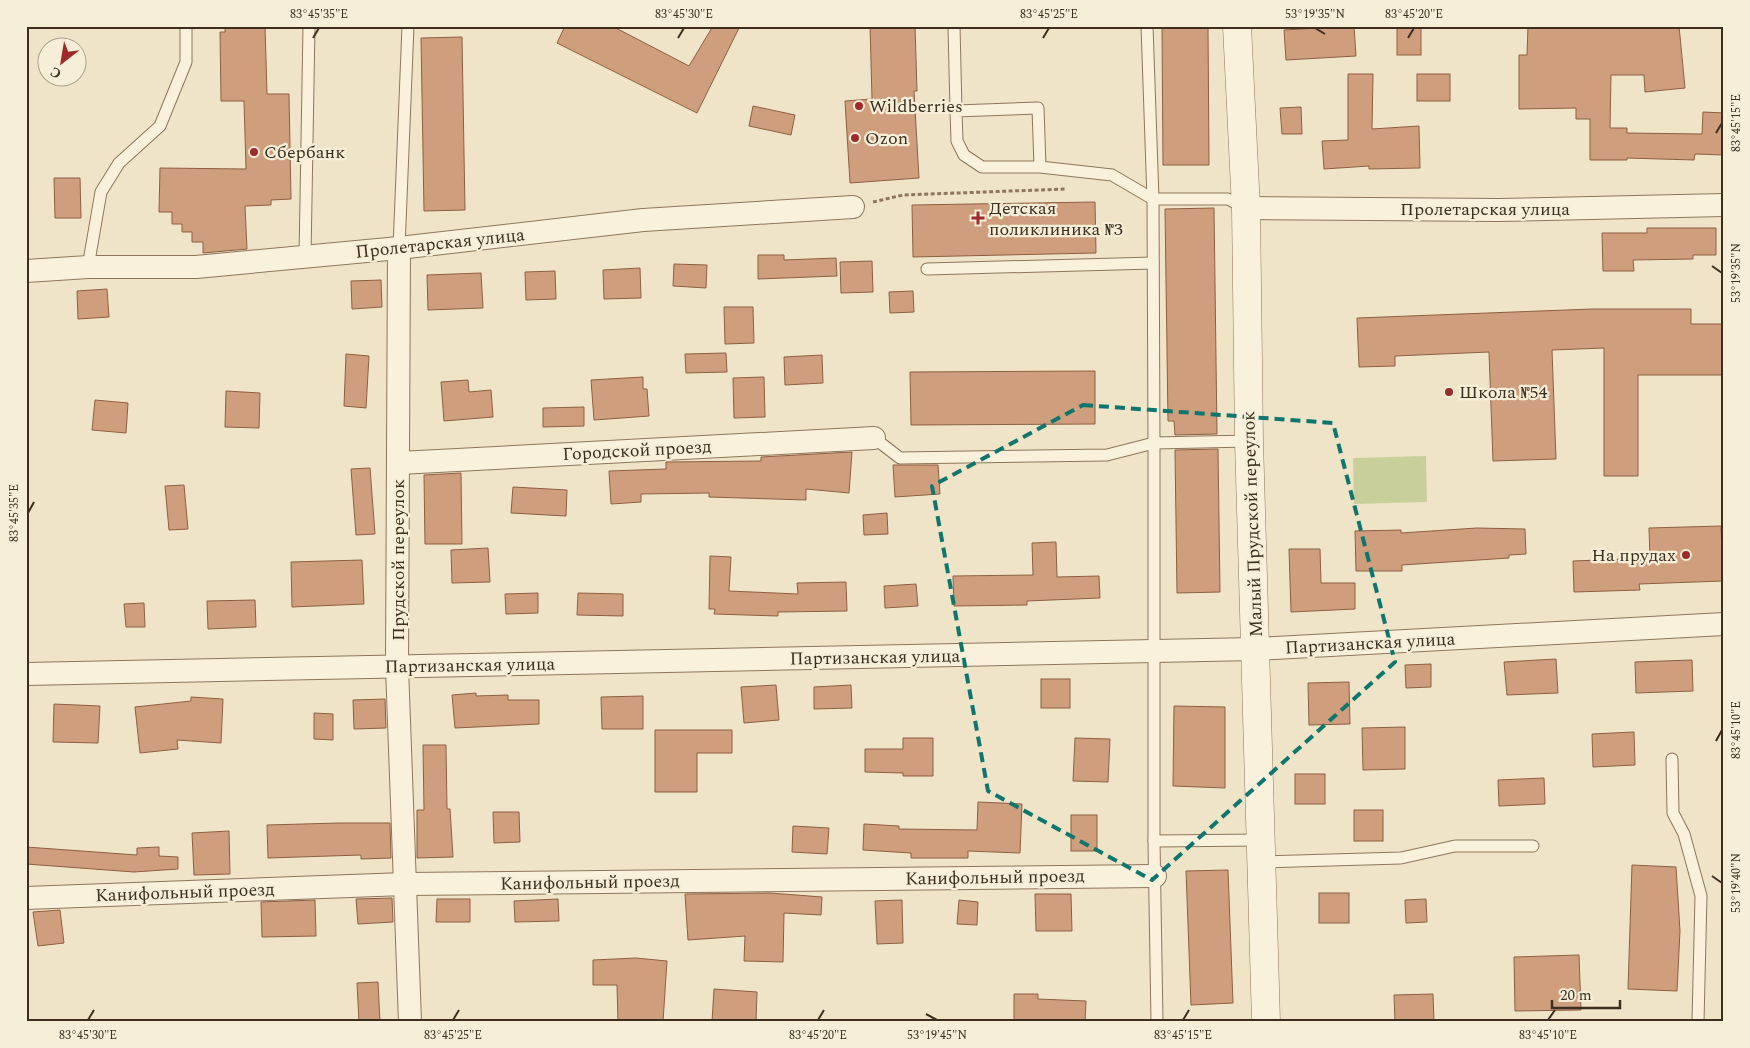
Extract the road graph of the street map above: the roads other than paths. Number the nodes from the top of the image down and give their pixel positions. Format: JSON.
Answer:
{"nodes":[{"id":1,"x":186,"y":26,"type":"edge"},
{"id":2,"x":309,"y":26,"type":"edge"},
{"id":3,"x":408,"y":26,"type":"edge"},
{"id":4,"x":954,"y":26,"type":"edge"},
{"id":5,"x":1148,"y":26,"type":"edge"},
{"id":6,"x":1237,"y":26,"type":"edge"},
{"id":7,"x":956,"y":111,"type":"junction"},
{"id":8,"x":1040,"y":167,"type":"junction"},
{"id":9,"x":1153,"y":199,"type":"junction"},
{"id":10,"x":1724,"y":205,"type":"edge"},
{"id":11,"x":853,"y":207,"type":"road end"},
{"id":12,"x":1246,"y":208,"type":"junction"},
{"id":13,"x":399,"y":248,"type":"junction"},
{"id":14,"x":305,"y":256,"type":"junction"},
{"id":15,"x":1153,"y":263,"type":"junction"},
{"id":16,"x":88,"y":267,"type":"junction"},
{"id":17,"x":927,"y":269,"type":"dead end"},
{"id":18,"x":26,"y":272,"type":"edge"},
{"id":19,"x":874,"y":438,"type":"joint"},
{"id":20,"x":1249,"y":441,"type":"junction"},
{"id":21,"x":1154,"y":443,"type":"junction"},
{"id":22,"x":399,"y":463,"type":"junction"},
{"id":23,"x":1724,"y":624,"type":"edge"},
{"id":24,"x":1256,"y":649,"type":"junction"},
{"id":25,"x":1154,"y":651,"type":"junction"},
{"id":26,"x":398,"y":667,"type":"junction"},
{"id":27,"x":26,"y":674,"type":"edge"},
{"id":28,"x":1672,"y":759,"type":"dead end"},
{"id":29,"x":1154,"y":841,"type":"junction"},
{"id":30,"x":1533,"y":846,"type":"dead end"},
{"id":31,"x":1262,"y":851,"type":"junction"},
{"id":32,"x":1154,"y":876,"type":"junction"},
{"id":33,"x":406,"y":884,"type":"junction"},
{"id":34,"x":26,"y":898,"type":"edge"},
{"id":35,"x":410,"y":1022,"type":"edge"},
{"id":36,"x":1156,"y":1022,"type":"edge"},
{"id":37,"x":1266,"y":1022,"type":"edge"},
{"id":38,"x":1698,"y":1022,"type":"edge"}],
"edges":[{"from":1,"to":16,"type":"lane"},
{"from":2,"to":14,"type":"lane"},
{"from":3,"to":13,"type":"lane"},
{"from":4,"to":7,"type":"lane"},
{"from":5,"to":9,"type":"lane"},
{"from":6,"to":12,"type":"street","name":"Малый Прудской переулок"},
{"from":7,"to":8,"type":"lane"},
{"from":7,"to":8,"type":"lane"},
{"from":8,"to":9,"type":"lane"},
{"from":9,"to":12,"type":"lane"},
{"from":9,"to":15,"type":"lane"},
{"from":10,"to":12,"type":"street","name":"Пролетарская улица"},
{"from":11,"to":13,"type":"street","name":"Пролетарская улица"},
{"from":12,"to":20,"type":"street","name":"Малый Прудской переулок"},
{"from":13,"to":14,"type":"street","name":"Пролетарская улица"},
{"from":13,"to":22,"type":"street","name":"Прудской переулок"},
{"from":14,"to":16,"type":"street","name":"Пролетарская улица"},
{"from":15,"to":17,"type":"lane"},
{"from":15,"to":21,"type":"lane"},
{"from":16,"to":18,"type":"street","name":"Пролетарская улица"},
{"from":19,"to":21,"type":"lane"},
{"from":19,"to":22,"type":"street","name":"Городской проезд"},
{"from":20,"to":21,"type":"lane"},
{"from":20,"to":24,"type":"street","name":"Малый Прудской переулок"},
{"from":21,"to":25,"type":"lane"},
{"from":22,"to":26,"type":"street","name":"Прудской переулок"},
{"from":23,"to":24,"type":"street","name":"Партизанская улица"},
{"from":24,"to":25,"type":"street","name":"Партизанская улица"},
{"from":24,"to":31,"type":"street","name":"Малый Прудской переулок"},
{"from":25,"to":26,"type":"street","name":"Партизанская улица"},
{"from":25,"to":29,"type":"lane"},
{"from":26,"to":27,"type":"street","name":"Партизанская улица"},
{"from":26,"to":33,"type":"street","name":"Прудской переулок"},
{"from":28,"to":38,"type":"lane"},
{"from":29,"to":31,"type":"lane"},
{"from":29,"to":32,"type":"lane"},
{"from":30,"to":31,"type":"lane"},
{"from":31,"to":37,"type":"street","name":"Малый Прудской переулок"},
{"from":32,"to":33,"type":"street","name":"Канифольный проезд"},
{"from":32,"to":36,"type":"lane"},
{"from":33,"to":34,"type":"street","name":"Канифольный проезд"},
{"from":33,"to":35,"type":"street","name":"Прудской переулок"}]}
